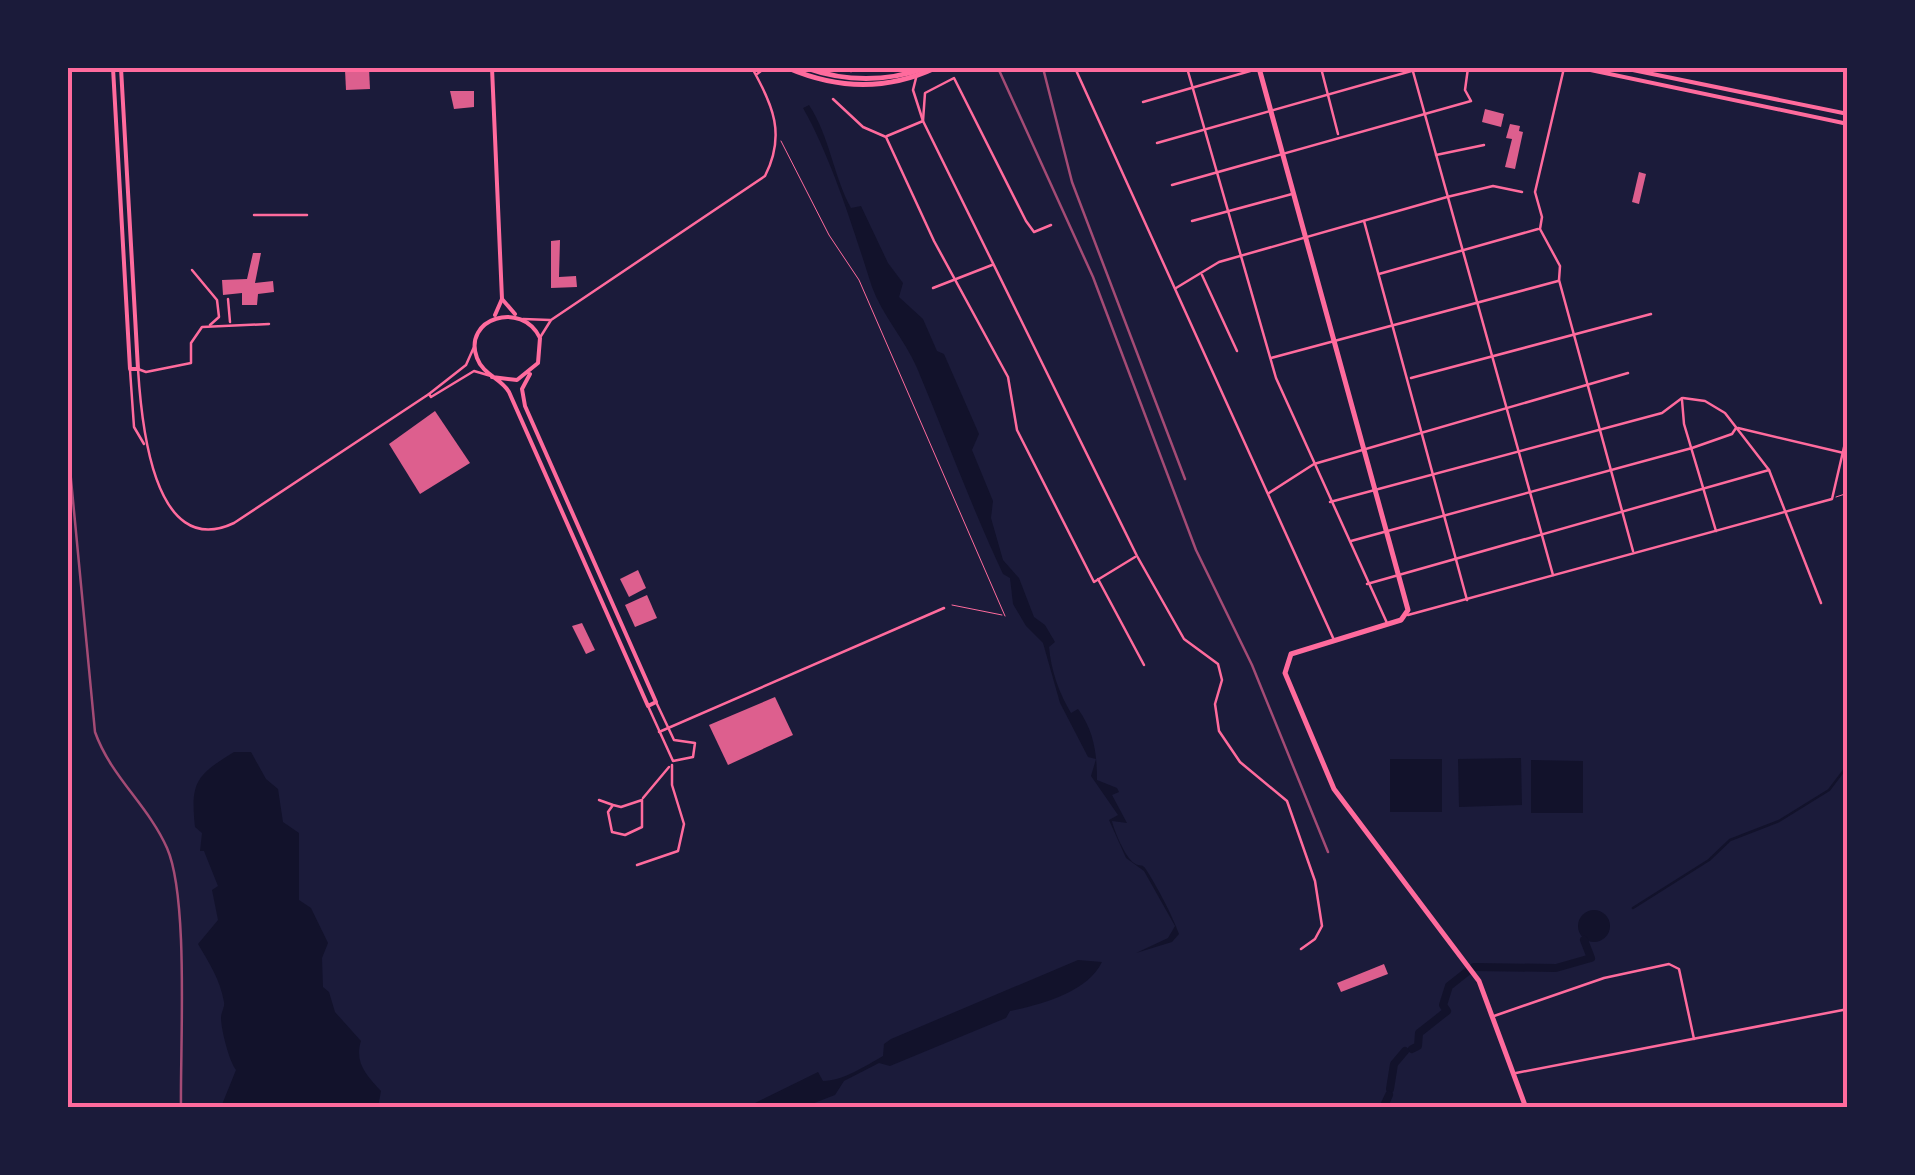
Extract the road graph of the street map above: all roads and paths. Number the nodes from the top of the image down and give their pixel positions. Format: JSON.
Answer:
{"nodes":[{"id":1,"x":112,"y":68,"type":"edge"},
{"id":2,"x":121,"y":68,"type":"edge"},
{"id":3,"x":492,"y":68,"type":"edge"},
{"id":4,"x":752,"y":68,"type":"edge"},
{"id":5,"x":764,"y":68,"type":"edge"},
{"id":6,"x":788,"y":68,"type":"edge"},
{"id":7,"x":806,"y":68,"type":"edge"},
{"id":8,"x":838,"y":68,"type":"edge"},
{"id":9,"x":862,"y":68,"type":"edge"},
{"id":10,"x":901,"y":68,"type":"edge"},
{"id":11,"x":908,"y":68,"type":"edge"},
{"id":12,"x":935,"y":68,"type":"edge"},
{"id":13,"x":1075,"y":68,"type":"edge"},
{"id":14,"x":1187,"y":68,"type":"edge"},
{"id":15,"x":1260,"y":68,"type":"edge"},
{"id":16,"x":1321,"y":68,"type":"edge"},
{"id":17,"x":1422,"y":68,"type":"edge"},
{"id":18,"x":1468,"y":68,"type":"edge"},
{"id":19,"x":1564,"y":68,"type":"edge"},
{"id":20,"x":1580,"y":68,"type":"edge"},
{"id":21,"x":1623,"y":68,"type":"edge"},
{"id":22,"x":1412,"y":69,"type":"edge"},
{"id":23,"x":922,"y":70,"type":"edge"},
{"id":24,"x":756,"y":75,"type":"junction"},
{"id":25,"x":894,"y":80,"type":"junction"},
{"id":26,"x":1193,"y":87,"type":"junction"},
{"id":27,"x":912,"y":90,"type":"junction"},
{"id":28,"x":1328,"y":94,"type":"junction"},
{"id":29,"x":833,"y":98,"type":"dead end"},
{"id":30,"x":1143,"y":102,"type":"dead end"},
{"id":31,"x":1270,"y":109,"type":"junction"},
{"id":32,"x":1423,"y":112,"type":"junction"},
{"id":33,"x":1848,"y":114,"type":"edge"},
{"id":34,"x":923,"y":121,"type":"junction"},
{"id":35,"x":1848,"y":124,"type":"edge"},
{"id":36,"x":1204,"y":128,"type":"junction"},
{"id":37,"x":1339,"y":136,"type":"junction"},
{"id":38,"x":886,"y":137,"type":"junction"},
{"id":39,"x":777,"y":139,"type":"junction"},
{"id":40,"x":1157,"y":143,"type":"dead end"},
{"id":41,"x":1484,"y":145,"type":"dead end"},
{"id":42,"x":1282,"y":151,"type":"junction"},
{"id":43,"x":1435,"y":155,"type":"junction"},
{"id":44,"x":1217,"y":170,"type":"junction"},
{"id":45,"x":1172,"y":186,"type":"dead end"},
{"id":46,"x":1522,"y":192,"type":"dead end"},
{"id":47,"x":1294,"y":194,"type":"junction"},
{"id":48,"x":1447,"y":196,"type":"junction"},
{"id":49,"x":1229,"y":213,"type":"junction"},
{"id":50,"x":254,"y":214,"type":"dead end"},
{"id":51,"x":307,"y":215,"type":"dead end"},
{"id":52,"x":1192,"y":221,"type":"dead end"},
{"id":53,"x":1364,"y":221,"type":"junction"},
{"id":54,"x":1051,"y":225,"type":"dead end"},
{"id":55,"x":1540,"y":229,"type":"junction"},
{"id":56,"x":1306,"y":237,"type":"junction"},
{"id":57,"x":1464,"y":247,"type":"junction"},
{"id":58,"x":1241,"y":255,"type":"junction"},
{"id":59,"x":994,"y":264,"type":"junction"},
{"id":60,"x":192,"y":270,"type":"dead end"},
{"id":61,"x":1201,"y":273,"type":"junction"},
{"id":62,"x":1379,"y":274,"type":"junction"},
{"id":63,"x":956,"y":278,"type":"junction"},
{"id":64,"x":1559,"y":280,"type":"junction"},
{"id":65,"x":933,"y":288,"type":"dead end"},
{"id":66,"x":1174,"y":289,"type":"junction"},
{"id":67,"x":228,"y":299,"type":"dead end"},
{"id":68,"x":502,"y":299,"type":"junction"},
{"id":69,"x":1479,"y":302,"type":"junction"},
{"id":70,"x":1651,"y":314,"type":"dead end"},
{"id":71,"x":523,"y":318,"type":"junction"},
{"id":72,"x":490,"y":320,"type":"junction"},
{"id":73,"x":551,"y":320,"type":"junction"},
{"id":74,"x":269,"y":324,"type":"dead end"},
{"id":75,"x":231,"y":325,"type":"junction"},
{"id":76,"x":202,"y":327,"type":"junction"},
{"id":77,"x":1394,"y":328,"type":"junction"},
{"id":78,"x":1574,"y":334,"type":"junction"},
{"id":79,"x":540,"y":338,"type":"junction"},
{"id":80,"x":1336,"y":342,"type":"junction"},
{"id":81,"x":474,"y":346,"type":"junction"},
{"id":82,"x":1237,"y":351,"type":"dead end"},
{"id":83,"x":1494,"y":355,"type":"junction"},
{"id":84,"x":1272,"y":358,"type":"junction"},
{"id":85,"x":130,"y":369,"type":"junction"},
{"id":86,"x":138,"y":369,"type":"junction"},
{"id":87,"x":1628,"y":373,"type":"dead end"},
{"id":88,"x":530,"y":374,"type":"junction"},
{"id":89,"x":492,"y":377,"type":"junction"},
{"id":90,"x":1408,"y":379,"type":"junction"},
{"id":91,"x":1587,"y":384,"type":"junction"},
{"id":92,"x":430,"y":396,"type":"junction"},
{"id":93,"x":1682,"y":398,"type":"junction"},
{"id":94,"x":1510,"y":408,"type":"junction"},
{"id":95,"x":1736,"y":428,"type":"junction"},
{"id":96,"x":1602,"y":429,"type":"junction"},
{"id":97,"x":1848,"y":430,"type":"edge"},
{"id":98,"x":1422,"y":433,"type":"junction"},
{"id":99,"x":144,"y":444,"type":"junction"},
{"id":100,"x":1364,"y":448,"type":"junction"},
{"id":101,"x":1692,"y":448,"type":"junction"},
{"id":102,"x":1519,"y":450,"type":"junction"},
{"id":103,"x":1845,"y":453,"type":"edge"},
{"id":104,"x":1314,"y":464,"type":"junction"},
{"id":105,"x":1614,"y":470,"type":"junction"},
{"id":106,"x":1769,"y":470,"type":"junction"},
{"id":107,"x":1432,"y":475,"type":"junction"},
{"id":108,"x":1702,"y":488,"type":"junction"},
{"id":109,"x":1377,"y":489,"type":"junction"},
{"id":110,"x":1530,"y":492,"type":"junction"},
{"id":111,"x":1848,"y":493,"type":"edge"},
{"id":112,"x":1268,"y":494,"type":"junction"},
{"id":113,"x":1832,"y":498,"type":"junction"},
{"id":114,"x":1330,"y":502,"type":"junction"},
{"id":115,"x":1788,"y":510,"type":"junction"},
{"id":116,"x":1625,"y":511,"type":"junction"},
{"id":117,"x":1444,"y":515,"type":"junction"},
{"id":118,"x":1388,"y":531,"type":"junction"},
{"id":119,"x":1716,"y":531,"type":"junction"},
{"id":120,"x":1542,"y":533,"type":"junction"},
{"id":121,"x":1349,"y":541,"type":"junction"},
{"id":122,"x":1634,"y":554,"type":"junction"},
{"id":123,"x":1137,"y":556,"type":"junction"},
{"id":124,"x":1456,"y":559,"type":"junction"},
{"id":125,"x":1400,"y":575,"type":"junction"},
{"id":126,"x":1553,"y":575,"type":"junction"},
{"id":127,"x":1098,"y":579,"type":"junction"},
{"id":128,"x":1367,"y":584,"type":"junction"},
{"id":129,"x":1467,"y":600,"type":"junction"},
{"id":130,"x":1821,"y":603,"type":"dead end"},
{"id":131,"x":944,"y":608,"type":"joint"},
{"id":132,"x":1406,"y":615,"type":"junction"},
{"id":133,"x":1387,"y":623,"type":"junction"},
{"id":134,"x":1334,"y":640,"type":"junction"},
{"id":135,"x":1144,"y":665,"type":"dead end"},
{"id":136,"x":656,"y":702,"type":"junction"},
{"id":137,"x":648,"y":706,"type":"junction"},
{"id":138,"x":668,"y":728,"type":"junction"},
{"id":139,"x":660,"y":732,"type":"junction"},
{"id":140,"x":673,"y":764,"type":"junction"},
{"id":141,"x":599,"y":800,"type":"dead end"},
{"id":142,"x":642,"y":800,"type":"junction"},
{"id":143,"x":613,"y":805,"type":"junction"},
{"id":144,"x":637,"y":866,"type":"dead end"},
{"id":145,"x":1301,"y":949,"type":"dead end"},
{"id":146,"x":1848,"y":1009,"type":"edge"},
{"id":147,"x":1493,"y":1016,"type":"junction"},
{"id":148,"x":1694,"y":1039,"type":"junction"},
{"id":149,"x":1514,"y":1073,"type":"junction"},
{"id":150,"x":1526,"y":1108,"type":"edge"}],
"edges":[{"from":1,"to":85,"type":"street"},
{"from":2,"to":86,"type":"street"},
{"from":3,"to":68,"type":"street"},
{"from":4,"to":24,"type":"street"},
{"from":5,"to":24,"type":"street"},
{"from":6,"to":25,"type":"main road"},
{"from":7,"to":25,"type":"main road"},
{"from":8,"to":9,"type":"street"},
{"from":10,"to":25,"type":"street"},
{"from":11,"to":23,"type":"street"},
{"from":12,"to":23,"type":"main road"},
{"from":13,"to":66,"type":"street"},
{"from":14,"to":26,"type":"street"},
{"from":15,"to":26,"type":"street"},
{"from":15,"to":31,"type":"main road"},
{"from":16,"to":28,"type":"street"},
{"from":17,"to":22,"type":"street"},
{"from":18,"to":32,"type":"street"},
{"from":19,"to":55,"type":"street"},
{"from":20,"to":35,"type":"street"},
{"from":21,"to":33,"type":"street"},
{"from":22,"to":28,"type":"street"},
{"from":22,"to":32,"type":"street"},
{"from":23,"to":25,"type":"main road"},
{"from":23,"to":27,"type":"street"},
{"from":24,"to":39,"type":"street"},
{"from":25,"to":27,"type":"street"},
{"from":26,"to":30,"type":"street"},
{"from":26,"to":36,"type":"street"},
{"from":27,"to":34,"type":"street"},
{"from":28,"to":31,"type":"street"},
{"from":28,"to":37,"type":"street"},
{"from":29,"to":38,"type":"street"},
{"from":31,"to":36,"type":"street"},
{"from":31,"to":42,"type":"main road"},
{"from":32,"to":37,"type":"street"},
{"from":32,"to":43,"type":"street"},
{"from":34,"to":38,"type":"street"},
{"from":34,"to":54,"type":"street"},
{"from":34,"to":59,"type":"street"},
{"from":36,"to":40,"type":"street"},
{"from":36,"to":44,"type":"street"},
{"from":37,"to":42,"type":"street"},
{"from":38,"to":63,"type":"street"},
{"from":39,"to":73,"type":"street"},
{"from":39,"to":131,"type":"path"},
{"from":41,"to":43,"type":"street"},
{"from":42,"to":44,"type":"street"},
{"from":42,"to":47,"type":"main road"},
{"from":43,"to":48,"type":"street"},
{"from":44,"to":45,"type":"street"},
{"from":44,"to":49,"type":"street"},
{"from":46,"to":48,"type":"street"},
{"from":47,"to":49,"type":"street"},
{"from":47,"to":56,"type":"main road"},
{"from":48,"to":53,"type":"street"},
{"from":48,"to":57,"type":"street"},
{"from":49,"to":52,"type":"street"},
{"from":49,"to":58,"type":"street"},
{"from":50,"to":51,"type":"street"},
{"from":53,"to":56,"type":"street"},
{"from":53,"to":62,"type":"street"},
{"from":55,"to":57,"type":"street"},
{"from":55,"to":64,"type":"street"},
{"from":56,"to":58,"type":"street"},
{"from":56,"to":80,"type":"main road"},
{"from":57,"to":62,"type":"street"},
{"from":57,"to":69,"type":"street"},
{"from":58,"to":61,"type":"street"},
{"from":58,"to":84,"type":"street"},
{"from":59,"to":63,"type":"street"},
{"from":59,"to":123,"type":"street"},
{"from":60,"to":76,"type":"street"},
{"from":61,"to":66,"type":"street"},
{"from":61,"to":82,"type":"street"},
{"from":62,"to":77,"type":"street"},
{"from":63,"to":65,"type":"street"},
{"from":63,"to":127,"type":"street"},
{"from":64,"to":69,"type":"street"},
{"from":64,"to":78,"type":"street"},
{"from":66,"to":112,"type":"street"},
{"from":67,"to":75,"type":"street"},
{"from":68,"to":71,"type":"street"},
{"from":68,"to":72,"type":"street"},
{"from":69,"to":77,"type":"street"},
{"from":69,"to":83,"type":"street"},
{"from":70,"to":78,"type":"street"},
{"from":71,"to":72,"type":"street"},
{"from":71,"to":73,"type":"street"},
{"from":71,"to":79,"type":"street"},
{"from":72,"to":81,"type":"street"},
{"from":73,"to":79,"type":"street"},
{"from":74,"to":75,"type":"street"},
{"from":75,"to":76,"type":"street"},
{"from":76,"to":86,"type":"street"},
{"from":77,"to":80,"type":"street"},
{"from":77,"to":90,"type":"street"},
{"from":78,"to":83,"type":"street"},
{"from":78,"to":91,"type":"street"},
{"from":79,"to":88,"type":"street"},
{"from":80,"to":84,"type":"street"},
{"from":80,"to":100,"type":"main road"},
{"from":81,"to":89,"type":"street"},
{"from":81,"to":92,"type":"street"},
{"from":83,"to":90,"type":"street"},
{"from":83,"to":94,"type":"street"},
{"from":84,"to":104,"type":"street"},
{"from":85,"to":86,"type":"street"},
{"from":85,"to":99,"type":"street"},
{"from":86,"to":99,"type":"street"},
{"from":87,"to":91,"type":"street"},
{"from":88,"to":89,"type":"street"},
{"from":88,"to":136,"type":"street"},
{"from":89,"to":92,"type":"street"},
{"from":89,"to":137,"type":"street"},
{"from":90,"to":98,"type":"street"},
{"from":91,"to":94,"type":"street"},
{"from":91,"to":96,"type":"street"},
{"from":92,"to":99,"type":"street"},
{"from":93,"to":95,"type":"street"},
{"from":93,"to":96,"type":"street"},
{"from":93,"to":101,"type":"street"},
{"from":94,"to":98,"type":"street"},
{"from":94,"to":102,"type":"street"},
{"from":95,"to":101,"type":"street"},
{"from":95,"to":103,"type":"street"},
{"from":95,"to":106,"type":"street"},
{"from":96,"to":102,"type":"street"},
{"from":96,"to":105,"type":"street"},
{"from":97,"to":103,"type":"street"},
{"from":98,"to":100,"type":"street"},
{"from":98,"to":107,"type":"street"},
{"from":100,"to":104,"type":"street"},
{"from":100,"to":109,"type":"main road"},
{"from":101,"to":105,"type":"street"},
{"from":101,"to":108,"type":"street"},
{"from":102,"to":107,"type":"street"},
{"from":102,"to":110,"type":"street"},
{"from":103,"to":113,"type":"street"},
{"from":104,"to":112,"type":"street"},
{"from":104,"to":114,"type":"street"},
{"from":105,"to":110,"type":"street"},
{"from":105,"to":116,"type":"street"},
{"from":106,"to":108,"type":"street"},
{"from":106,"to":115,"type":"street"},
{"from":107,"to":109,"type":"street"},
{"from":107,"to":117,"type":"street"},
{"from":108,"to":116,"type":"street"},
{"from":108,"to":119,"type":"street"},
{"from":109,"to":114,"type":"street"},
{"from":109,"to":118,"type":"main road"},
{"from":110,"to":117,"type":"street"},
{"from":110,"to":120,"type":"street"},
{"from":111,"to":113,"type":"lane"},
{"from":112,"to":134,"type":"street"},
{"from":113,"to":115,"type":"street"},
{"from":114,"to":121,"type":"street"},
{"from":115,"to":119,"type":"street"},
{"from":115,"to":130,"type":"street"},
{"from":116,"to":120,"type":"street"},
{"from":116,"to":122,"type":"street"},
{"from":117,"to":118,"type":"street"},
{"from":117,"to":124,"type":"street"},
{"from":118,"to":121,"type":"street"},
{"from":118,"to":125,"type":"main road"},
{"from":119,"to":122,"type":"street"},
{"from":120,"to":124,"type":"street"},
{"from":120,"to":126,"type":"street"},
{"from":121,"to":128,"type":"street"},
{"from":122,"to":126,"type":"street"},
{"from":123,"to":127,"type":"street"},
{"from":123,"to":145,"type":"street"},
{"from":124,"to":125,"type":"street"},
{"from":124,"to":129,"type":"street"},
{"from":125,"to":128,"type":"street"},
{"from":125,"to":132,"type":"main road"},
{"from":126,"to":129,"type":"street"},
{"from":127,"to":135,"type":"street"},
{"from":128,"to":133,"type":"street"},
{"from":129,"to":132,"type":"street"},
{"from":131,"to":138,"type":"street"},
{"from":132,"to":133,"type":"main road"},
{"from":133,"to":134,"type":"main road"},
{"from":134,"to":147,"type":"main road"},
{"from":136,"to":137,"type":"street"},
{"from":136,"to":138,"type":"street"},
{"from":137,"to":139,"type":"street"},
{"from":138,"to":139,"type":"street"},
{"from":138,"to":140,"type":"street"},
{"from":139,"to":140,"type":"street"},
{"from":140,"to":142,"type":"street"},
{"from":140,"to":144,"type":"street"},
{"from":141,"to":143,"type":"street"},
{"from":142,"to":143,"type":"street"},
{"from":142,"to":143,"type":"street"},
{"from":146,"to":148,"type":"street"},
{"from":147,"to":148,"type":"street"},
{"from":147,"to":149,"type":"main road"},
{"from":148,"to":149,"type":"street"},
{"from":149,"to":150,"type":"main road"}]}
